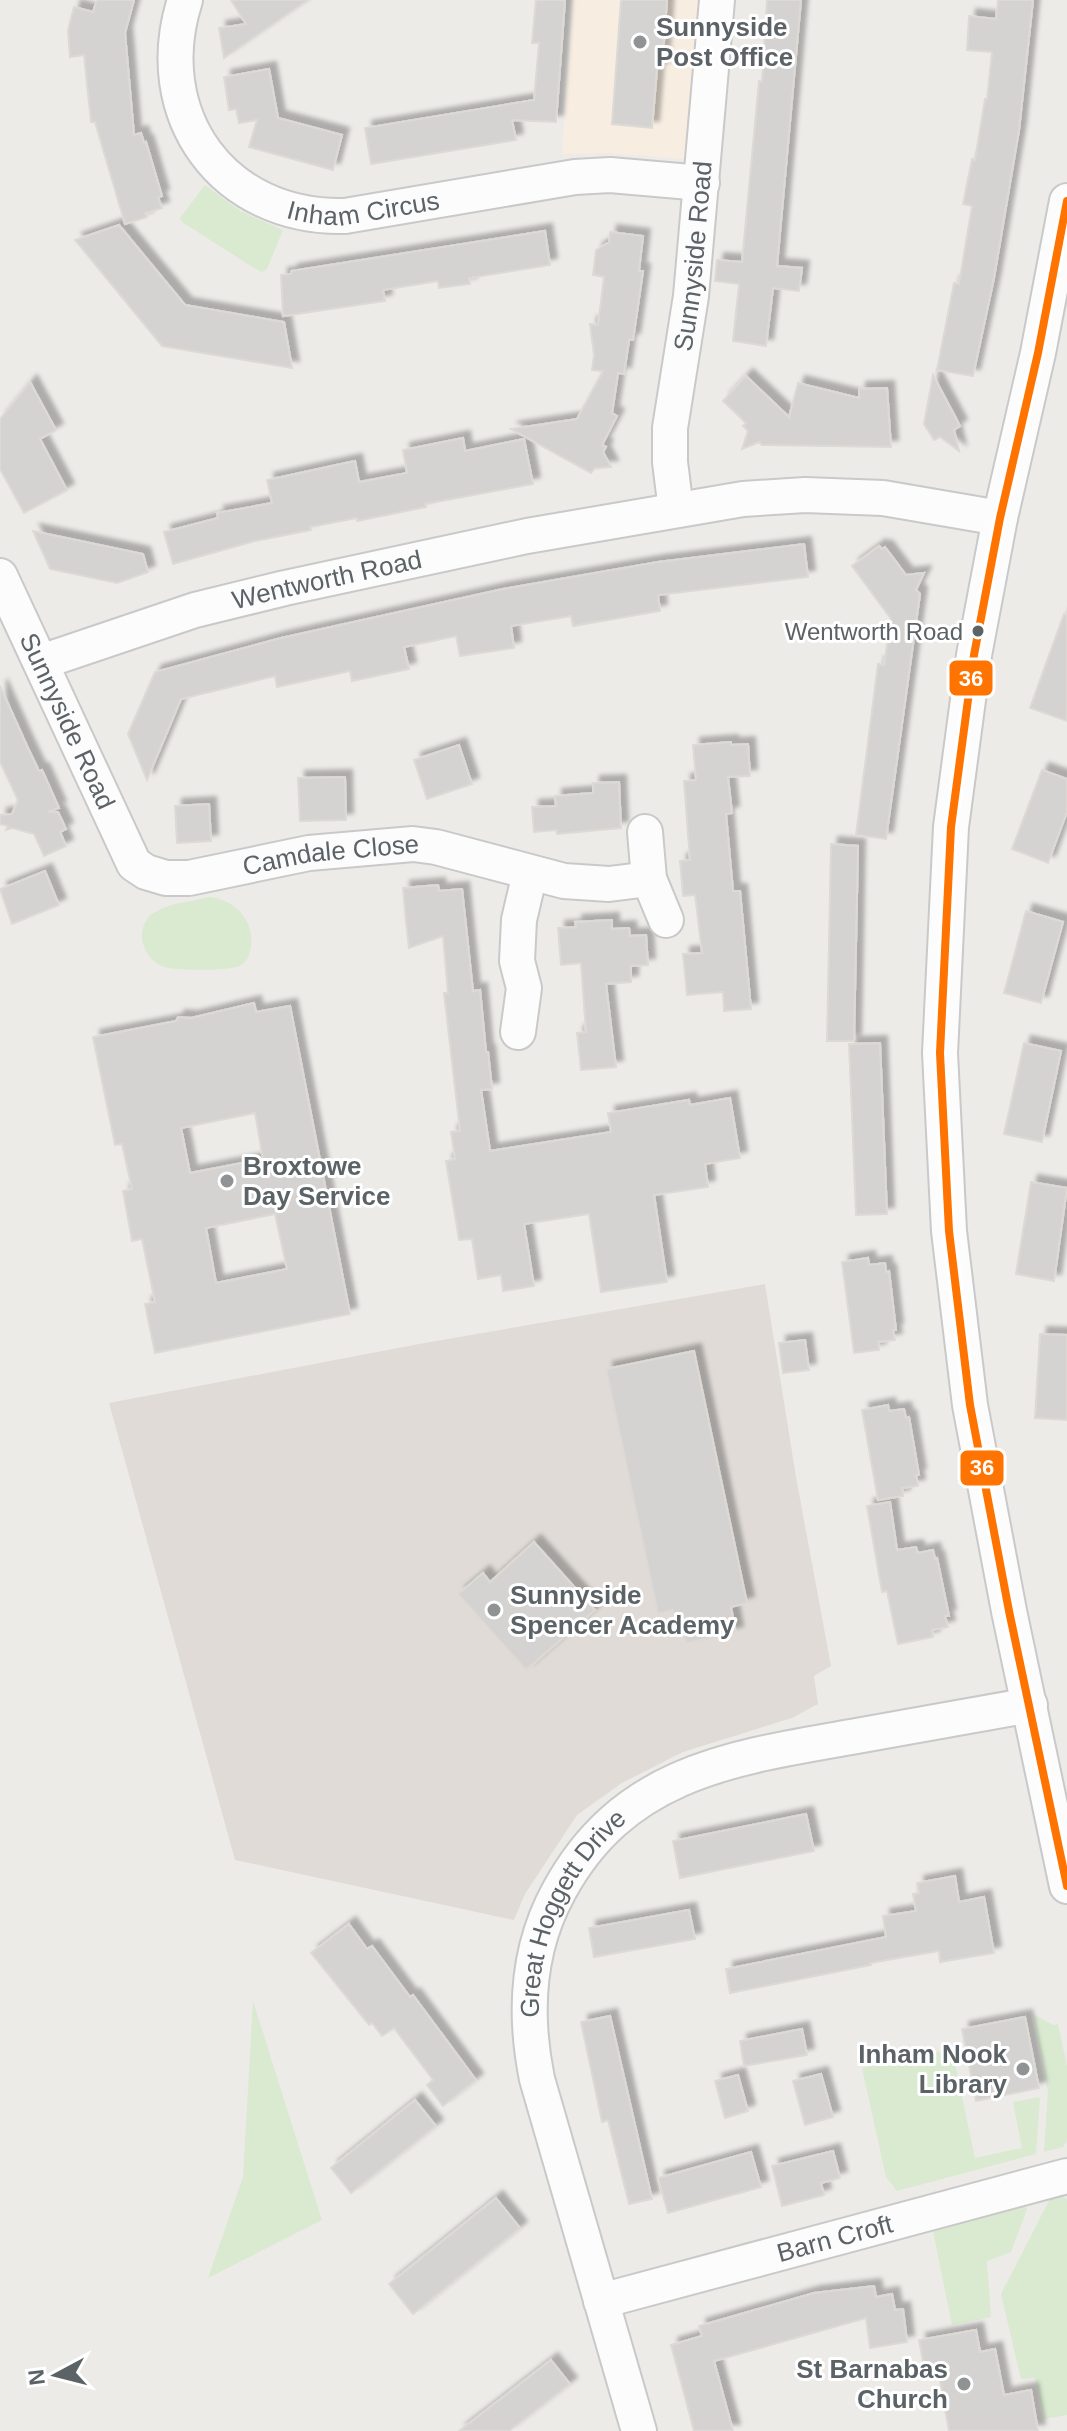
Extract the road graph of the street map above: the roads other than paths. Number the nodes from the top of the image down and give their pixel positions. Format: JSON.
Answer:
{"nodes":[{"id":1,"x":185,"y":0,"type":"edge"},
{"id":2,"x":717,"y":0,"type":"edge"},
{"id":3,"x":702,"y":183,"type":"junction"},
{"id":4,"x":1067,"y":201,"type":"edge"},
{"id":5,"x":1062,"y":264,"type":"edge"},
{"id":6,"x":676,"y":510,"type":"junction"},
{"id":7,"x":1000,"y":518,"type":"junction"},
{"id":8,"x":0,"y":576,"type":"edge"},
{"id":9,"x":41,"y":662,"type":"junction"},
{"id":10,"x":645,"y":832,"type":"dead end"},
{"id":11,"x":134,"y":864,"type":"joint"},
{"id":12,"x":530,"y":873,"type":"junction"},
{"id":13,"x":649,"y":879,"type":"junction"},
{"id":14,"x":666,"y":920,"type":"dead end"},
{"id":15,"x":518,"y":1032,"type":"dead end"},
{"id":16,"x":1030,"y":1705,"type":"junction"},
{"id":17,"x":1067,"y":1886,"type":"edge"},
{"id":18,"x":1067,"y":2176,"type":"edge"},
{"id":19,"x":601,"y":2301,"type":"junction"},
{"id":20,"x":639,"y":2431,"type":"edge"}],
"edges":[{"from":1,"to":3,"type":"street","name":"Inham Circus"},
{"from":2,"to":3,"type":"street","name":"Sunnyside Road"},
{"from":3,"to":6,"type":"street","name":"Sunnyside Road"},
{"from":4,"to":5,"type":"street"},
{"from":5,"to":7,"type":"street"},
{"from":6,"to":7,"type":"street","name":"Wentworth Road"},
{"from":6,"to":9,"type":"street","name":"Wentworth Road"},
{"from":7,"to":16,"type":"street"},
{"from":8,"to":9,"type":"street","name":"Sunnyside Road"},
{"from":9,"to":11,"type":"street","name":"Sunnyside Road"},
{"from":10,"to":13,"type":"street"},
{"from":11,"to":12,"type":"street","name":"Camdale Close"},
{"from":12,"to":13,"type":"street","name":"Camdale Close"},
{"from":12,"to":15,"type":"street"},
{"from":13,"to":14,"type":"street"},
{"from":16,"to":17,"type":"street"},
{"from":16,"to":19,"type":"street","name":"Great Hoggett Drive"},
{"from":18,"to":19,"type":"street","name":"Barn Croft"},
{"from":19,"to":20,"type":"street","name":"Great Hoggett Drive"}]}
